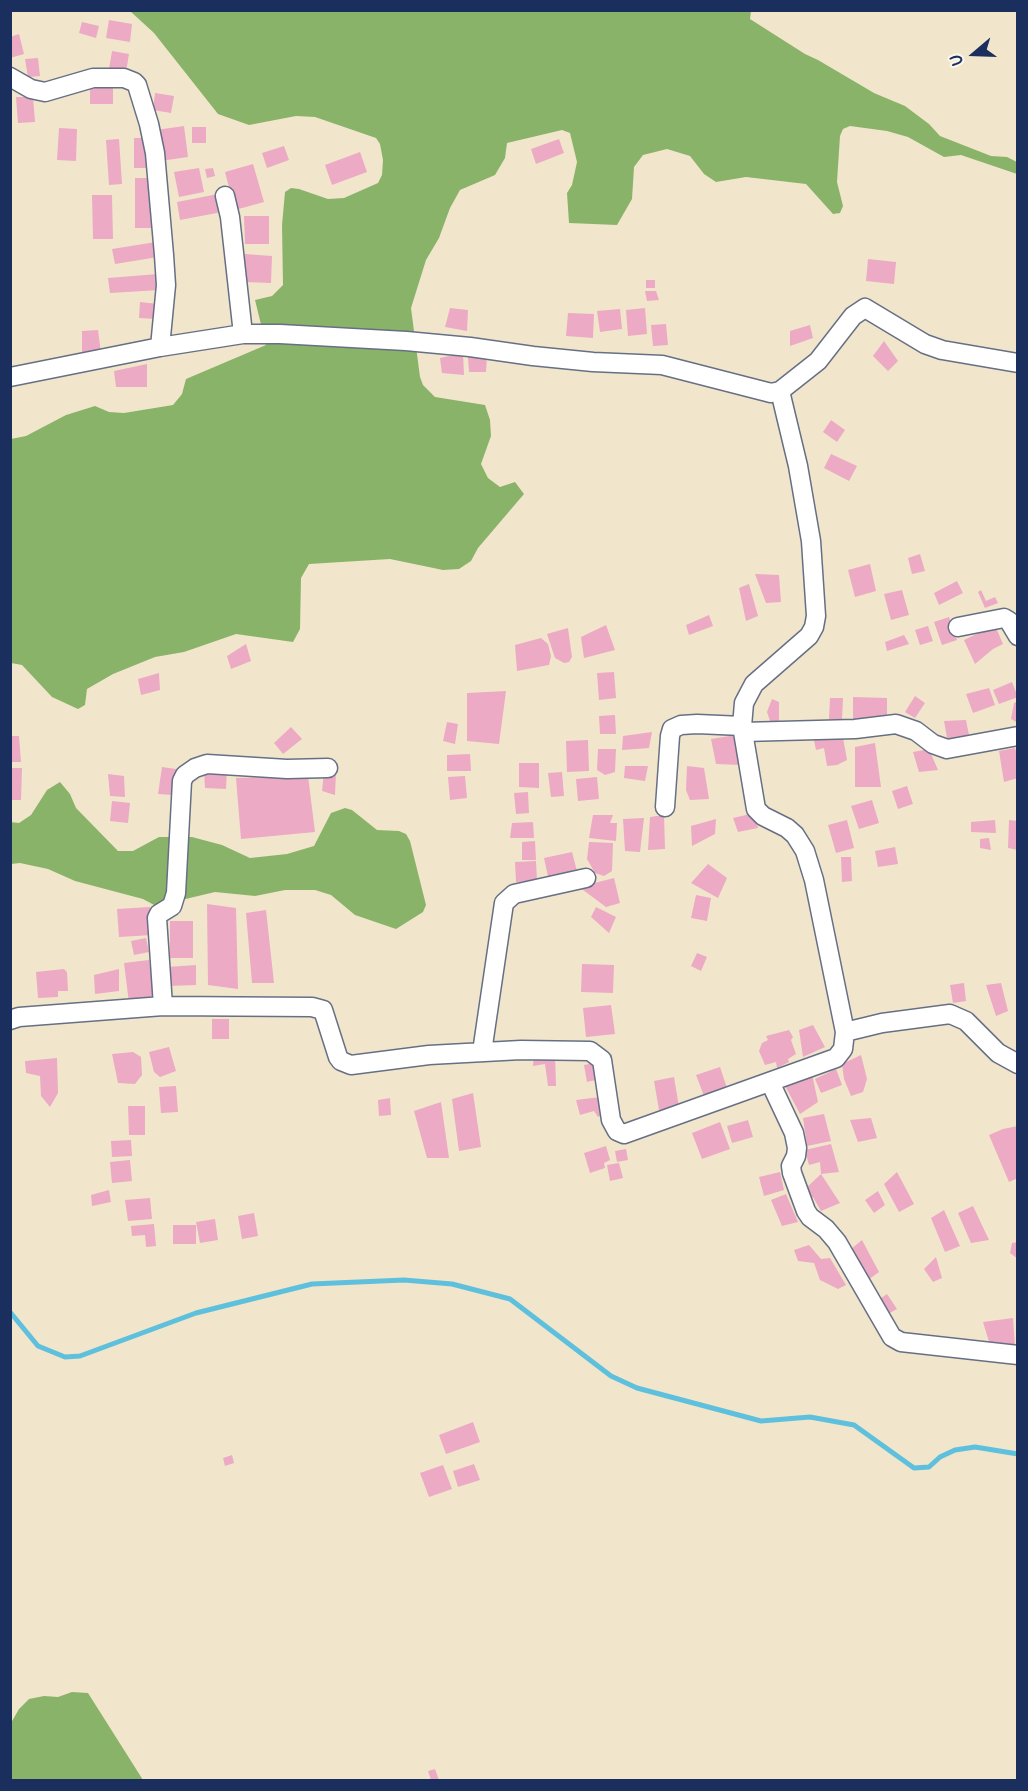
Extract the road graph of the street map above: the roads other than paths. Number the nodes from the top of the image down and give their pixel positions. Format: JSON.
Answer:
{"nodes":[{"id":1,"x":10,"y":77,"type":"edge"},
{"id":2,"x":225,"y":195,"type":"dead end"},
{"id":3,"x":243,"y":334,"type":"junction"},
{"id":4,"x":160,"y":347,"type":"junction"},
{"id":5,"x":1017,"y":363,"type":"edge"},
{"id":6,"x":10,"y":377,"type":"edge"},
{"id":7,"x":780,"y":392,"type":"junction"},
{"id":8,"x":958,"y":627,"type":"dead end"},
{"id":9,"x":1017,"y":636,"type":"edge"},
{"id":10,"x":743,"y":729,"type":"junction"},
{"id":11,"x":1017,"y":736,"type":"edge"},
{"id":12,"x":328,"y":768,"type":"dead end"},
{"id":13,"x":665,"y":807,"type":"dead end"},
{"id":14,"x":586,"y":878,"type":"dead end"},
{"id":15,"x":163,"y":1006,"type":"junction"},
{"id":16,"x":10,"y":1020,"type":"edge"},
{"id":17,"x":845,"y":1032,"type":"junction"},
{"id":18,"x":482,"y":1052,"type":"junction"},
{"id":19,"x":1017,"y":1064,"type":"edge"},
{"id":20,"x":770,"y":1082,"type":"junction"},
{"id":21,"x":1017,"y":1354,"type":"edge"}],
"edges":[{"from":1,"to":4,"type":"street"},
{"from":2,"to":3,"type":"street"},
{"from":3,"to":4,"type":"street"},
{"from":3,"to":7,"type":"street"},
{"from":4,"to":6,"type":"street"},
{"from":5,"to":7,"type":"street"},
{"from":7,"to":10,"type":"street"},
{"from":8,"to":9,"type":"street"},
{"from":10,"to":11,"type":"street"},
{"from":10,"to":13,"type":"street"},
{"from":10,"to":17,"type":"street"},
{"from":12,"to":15,"type":"street"},
{"from":14,"to":18,"type":"street"},
{"from":15,"to":16,"type":"street"},
{"from":15,"to":18,"type":"street"},
{"from":17,"to":19,"type":"street"},
{"from":17,"to":20,"type":"street"},
{"from":18,"to":20,"type":"street"},
{"from":20,"to":21,"type":"street"}]}
